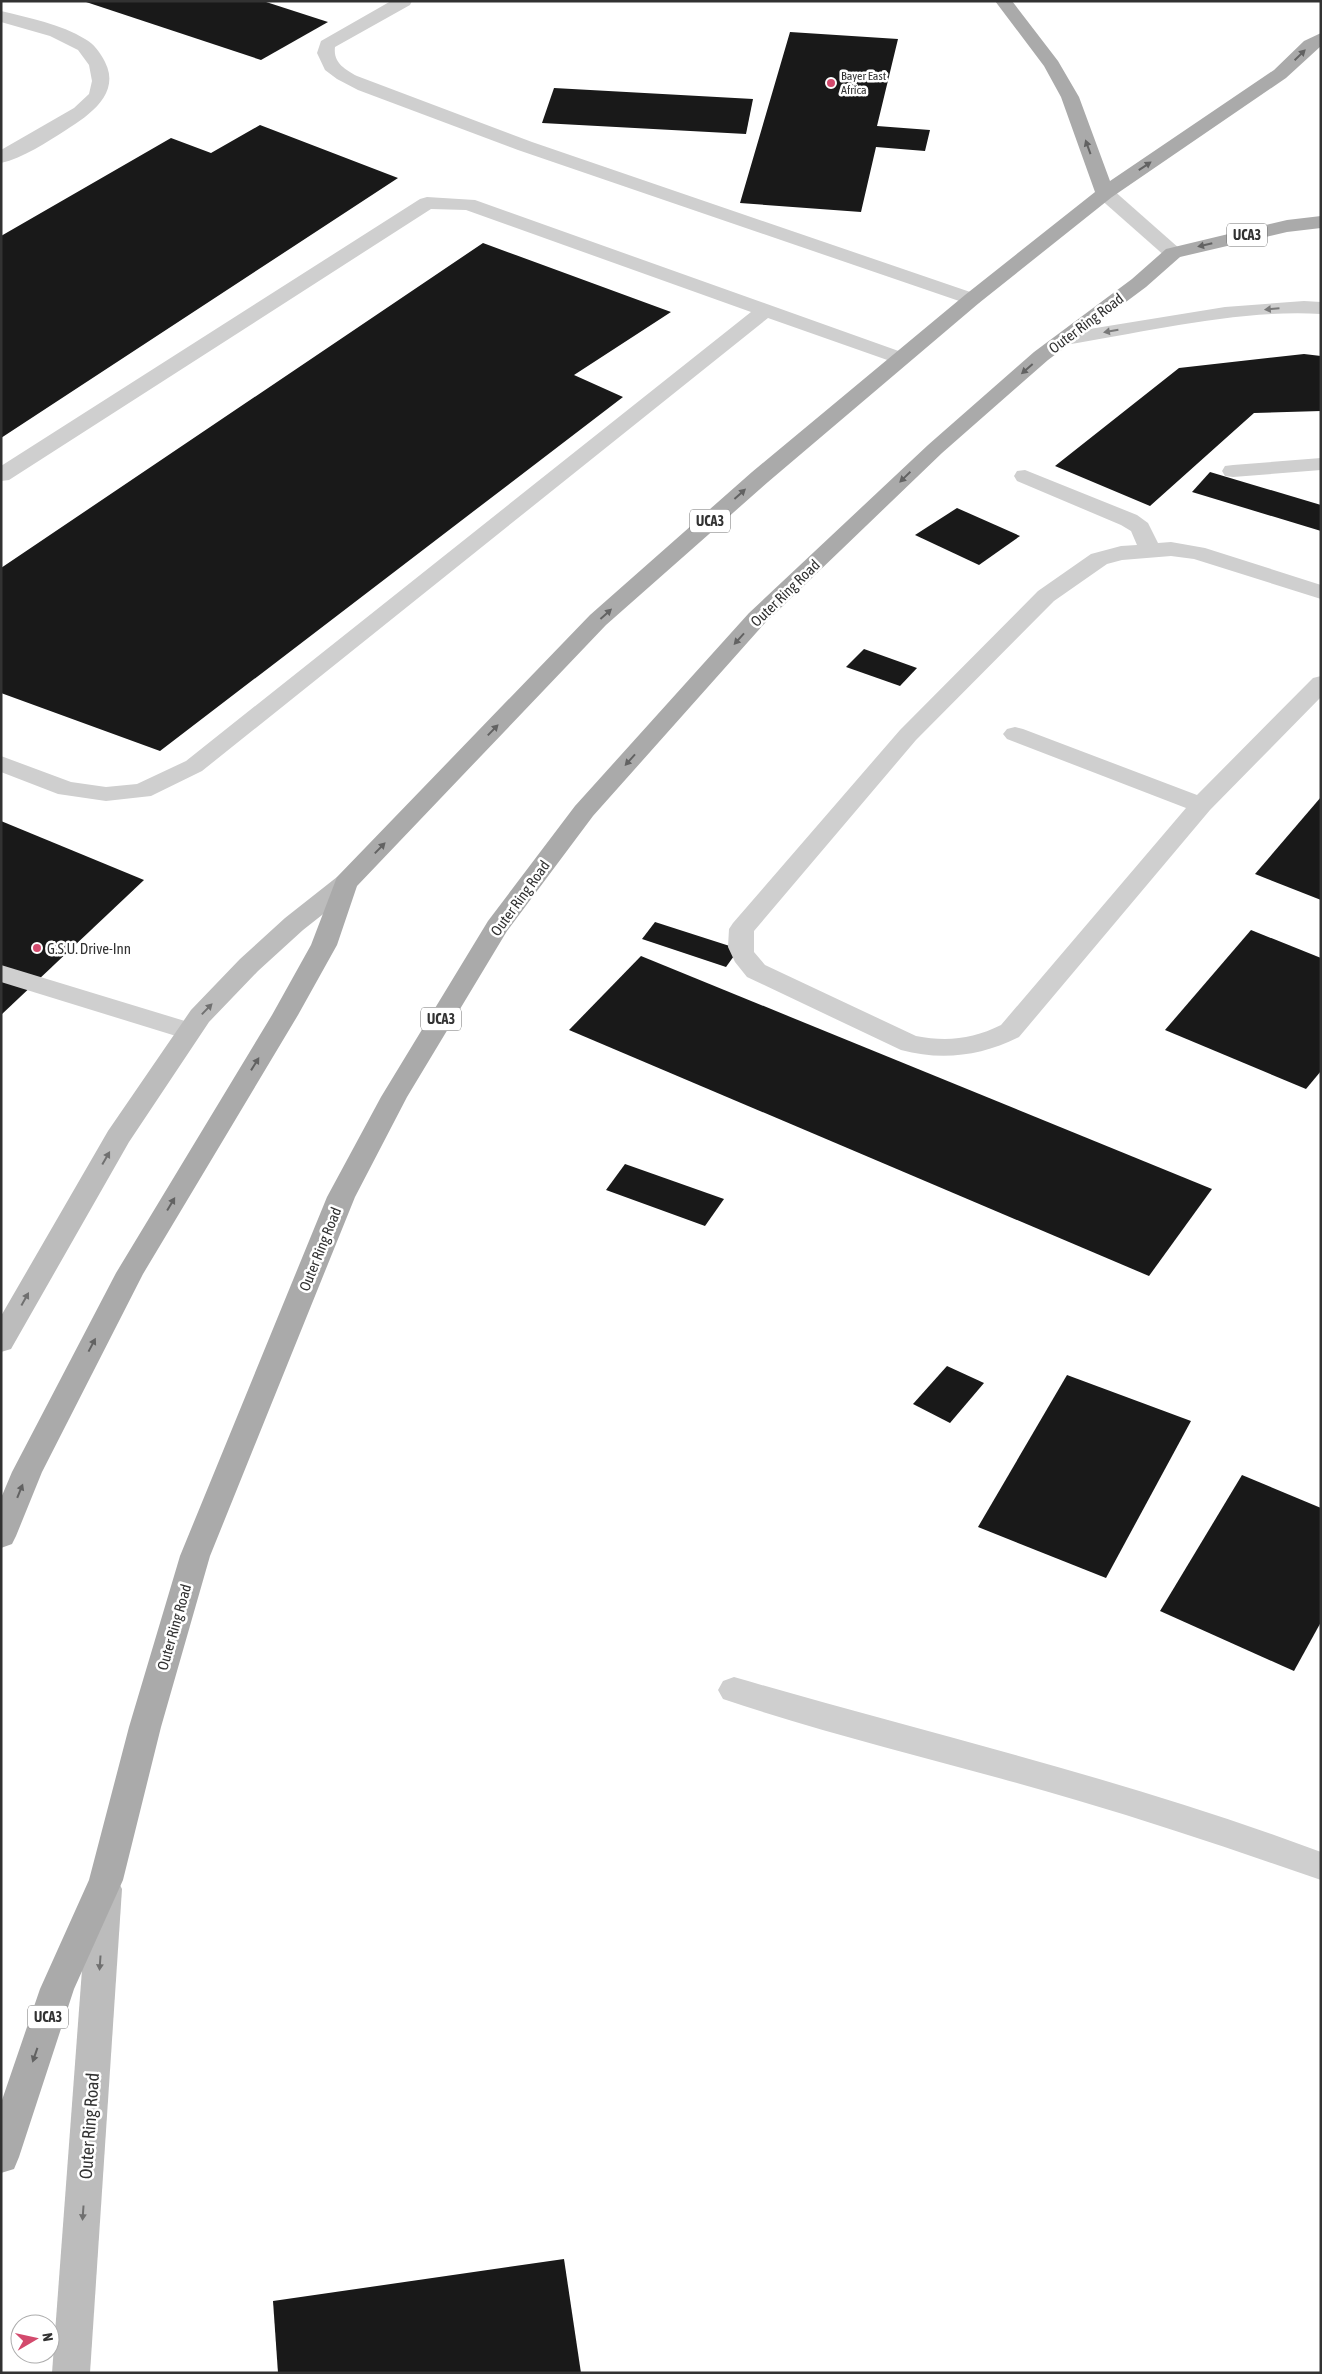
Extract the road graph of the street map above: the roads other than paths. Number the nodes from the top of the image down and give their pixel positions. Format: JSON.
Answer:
{"nodes":[{"id":1,"x":404,"y":1,"type":"edge"},
{"id":2,"x":1003,"y":1,"type":"edge"},
{"id":3,"x":1,"y":16,"type":"edge"},
{"id":4,"x":1321,"y":38,"type":"edge"},
{"id":5,"x":1,"y":158,"type":"edge"},
{"id":6,"x":1105,"y":193,"type":"junction"},
{"id":7,"x":1321,"y":222,"type":"edge"},
{"id":8,"x":1174,"y":253,"type":"junction"},
{"id":9,"x":972,"y":299,"type":"junction"},
{"id":10,"x":1321,"y":308,"type":"edge"},
{"id":11,"x":766,"y":310,"type":"junction"},
{"id":12,"x":1065,"y":339,"type":"junction"},
{"id":13,"x":900,"y":358,"type":"junction"},
{"id":14,"x":1321,"y":464,"type":"edge"},
{"id":15,"x":1233,"y":472,"type":"dead end"},
{"id":16,"x":1,"y":474,"type":"edge"},
{"id":17,"x":1025,"y":476,"type":"dead end"},
{"id":18,"x":1150,"y":549,"type":"junction"},
{"id":19,"x":1321,"y":592,"type":"edge"},
{"id":20,"x":1321,"y":683,"type":"edge"},
{"id":21,"x":1015,"y":734,"type":"dead end"},
{"id":22,"x":1,"y":763,"type":"edge"},
{"id":23,"x":1201,"y":805,"type":"junction"},
{"id":24,"x":346,"y":883,"type":"junction"},
{"id":25,"x":1,"y":972,"type":"edge"},
{"id":26,"x":189,"y":1032,"type":"junction"},
{"id":27,"x":1,"y":1342,"type":"edge"},
{"id":28,"x":1,"y":1536,"type":"edge"},
{"id":29,"x":734,"y":1690,"type":"dead end"},
{"id":30,"x":1321,"y":1866,"type":"edge"},
{"id":31,"x":106,"y":1880,"type":"junction"},
{"id":32,"x":1,"y":2157,"type":"edge"},
{"id":33,"x":71,"y":2373,"type":"edge"}],
"edges":[{"from":1,"to":9,"type":"street"},
{"from":6,"to":2,"type":"main road","one_way":true},
{"from":3,"to":5,"type":"street"},
{"from":6,"to":4,"type":"main road","one_way":true},
{"from":6,"to":8,"type":"street"},
{"from":6,"to":9,"type":"main road","number":"UCA3"},
{"from":7,"to":8,"type":"main road","name":"Outer Ring Road","number":"UCA3","one_way":true},
{"from":8,"to":12,"type":"main road","name":"Outer Ring Road","number":"UCA3"},
{"from":9,"to":13,"type":"main road","number":"UCA3"},
{"from":10,"to":12,"type":"street","one_way":true},
{"from":11,"to":13,"type":"street"},
{"from":11,"to":16,"type":"street"},
{"from":11,"to":22,"type":"street"},
{"from":12,"to":31,"type":"main road","name":"Outer Ring Road","number":"UCA3","one_way":true},
{"from":24,"to":13,"type":"main road","number":"UCA3","one_way":true},
{"from":14,"to":15,"type":"street"},
{"from":17,"to":18,"type":"street"},
{"from":18,"to":19,"type":"street"},
{"from":18,"to":23,"type":"street"},
{"from":20,"to":23,"type":"street"},
{"from":21,"to":23,"type":"street"},
{"from":26,"to":24,"type":"main road","number":"UCA3","one_way":true},
{"from":28,"to":24,"type":"main road","number":"UCA3","one_way":true},
{"from":25,"to":26,"type":"street"},
{"from":27,"to":26,"type":"main road","number":"UCA3","one_way":true},
{"from":29,"to":30,"type":"street"},
{"from":31,"to":32,"type":"main road","name":"Outer Ring Road","number":"UCA3","one_way":true},
{"from":31,"to":33,"type":"main road","name":"Outer Ring Road","number":"UCA3","one_way":true}]}
